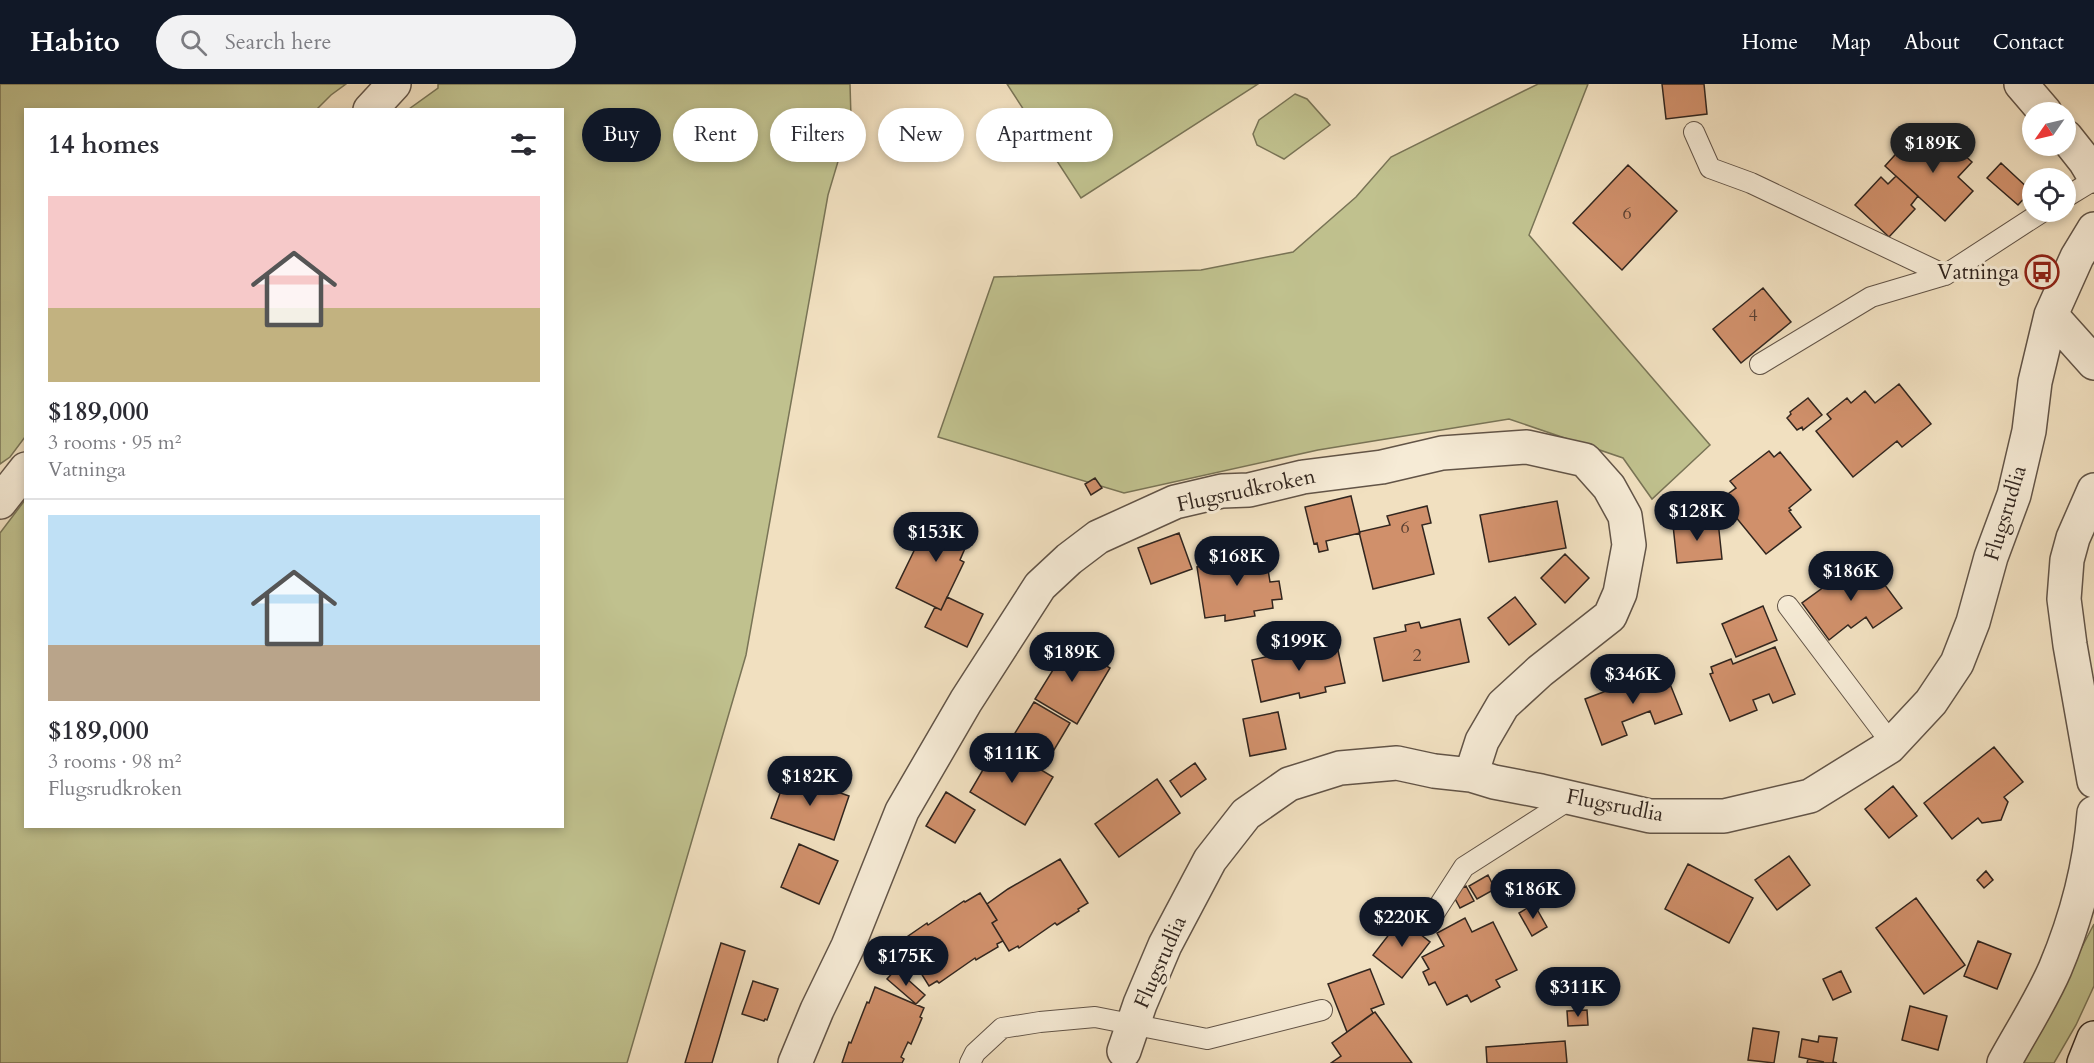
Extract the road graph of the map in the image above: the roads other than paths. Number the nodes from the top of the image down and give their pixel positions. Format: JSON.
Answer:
{"nodes":[{"id":1,"x":394,"y":84,"type":"edge"},
{"id":2,"x":2020,"y":84,"type":"edge"},
{"id":3,"x":2036,"y":102,"type":"edge"},
{"id":4,"x":372,"y":108,"type":"edge"},
{"id":5,"x":1694,"y":132,"type":"dead end"},
{"id":6,"x":2076,"y":150,"type":"edge"},
{"id":7,"x":2094,"y":178,"type":"edge"},
{"id":8,"x":2076,"y":190,"type":"edge"},
{"id":9,"x":2027,"y":222,"type":"edge"},
{"id":10,"x":2094,"y":229,"type":"edge"},
{"id":11,"x":1945,"y":275,"type":"junction"},
{"id":12,"x":2051,"y":315,"type":"junction"},
{"id":13,"x":2094,"y":363,"type":"edge"},
{"id":14,"x":1760,"y":364,"type":"dead end"},
{"id":15,"x":24,"y":472,"type":"edge"},
{"id":16,"x":2094,"y":490,"type":"edge"},
{"id":17,"x":0,"y":502,"type":"edge"},
{"id":18,"x":1788,"y":606,"type":"dead end"},
{"id":19,"x":1892,"y":744,"type":"junction"},
{"id":20,"x":1471,"y":775,"type":"junction"},
{"id":21,"x":2094,"y":781,"type":"edge"},
{"id":22,"x":1572,"y":798,"type":"junction"},
{"id":23,"x":2094,"y":813,"type":"edge"},
{"id":24,"x":1435,"y":912,"type":"dead end"},
{"id":25,"x":1322,"y":1010,"type":"dead end"},
{"id":26,"x":1128,"y":1038,"type":"junction"},
{"id":27,"x":2094,"y":1038,"type":"edge"},
{"id":28,"x":795,"y":1063,"type":"edge"},
{"id":29,"x":970,"y":1063,"type":"edge"},
{"id":30,"x":2004,"y":1063,"type":"edge"},
{"id":31,"x":2084,"y":1063,"type":"edge"}],
"edges":[{"from":1,"to":4,"type":"street"},
{"from":2,"to":3,"type":"street"},
{"from":5,"to":11,"type":"lane"},
{"from":6,"to":7,"type":"street"},
{"from":7,"to":8,"type":"lane"},
{"from":9,"to":11,"type":"lane"},
{"from":10,"to":12,"type":"street","name":"Flugsrudlia"},
{"from":11,"to":14,"type":"lane"},
{"from":12,"to":13,"type":"street"},
{"from":12,"to":19,"type":"street","name":"Flugsrudlia"},
{"from":15,"to":17,"type":"street"},
{"from":16,"to":21,"type":"street"},
{"from":18,"to":19,"type":"lane"},
{"from":19,"to":22,"type":"street","name":"Flugsrudlia"},
{"from":20,"to":22,"type":"street","name":"Flugsrudlia"},
{"from":20,"to":26,"type":"street","name":"Flugsrudlia"},
{"from":20,"to":28,"type":"street","name":"Flugsrudkroken"},
{"from":22,"to":24,"type":"lane"},
{"from":23,"to":30,"type":"street"},
{"from":25,"to":26,"type":"lane"},
{"from":26,"to":29,"type":"lane"},
{"from":27,"to":31,"type":"street"}]}
